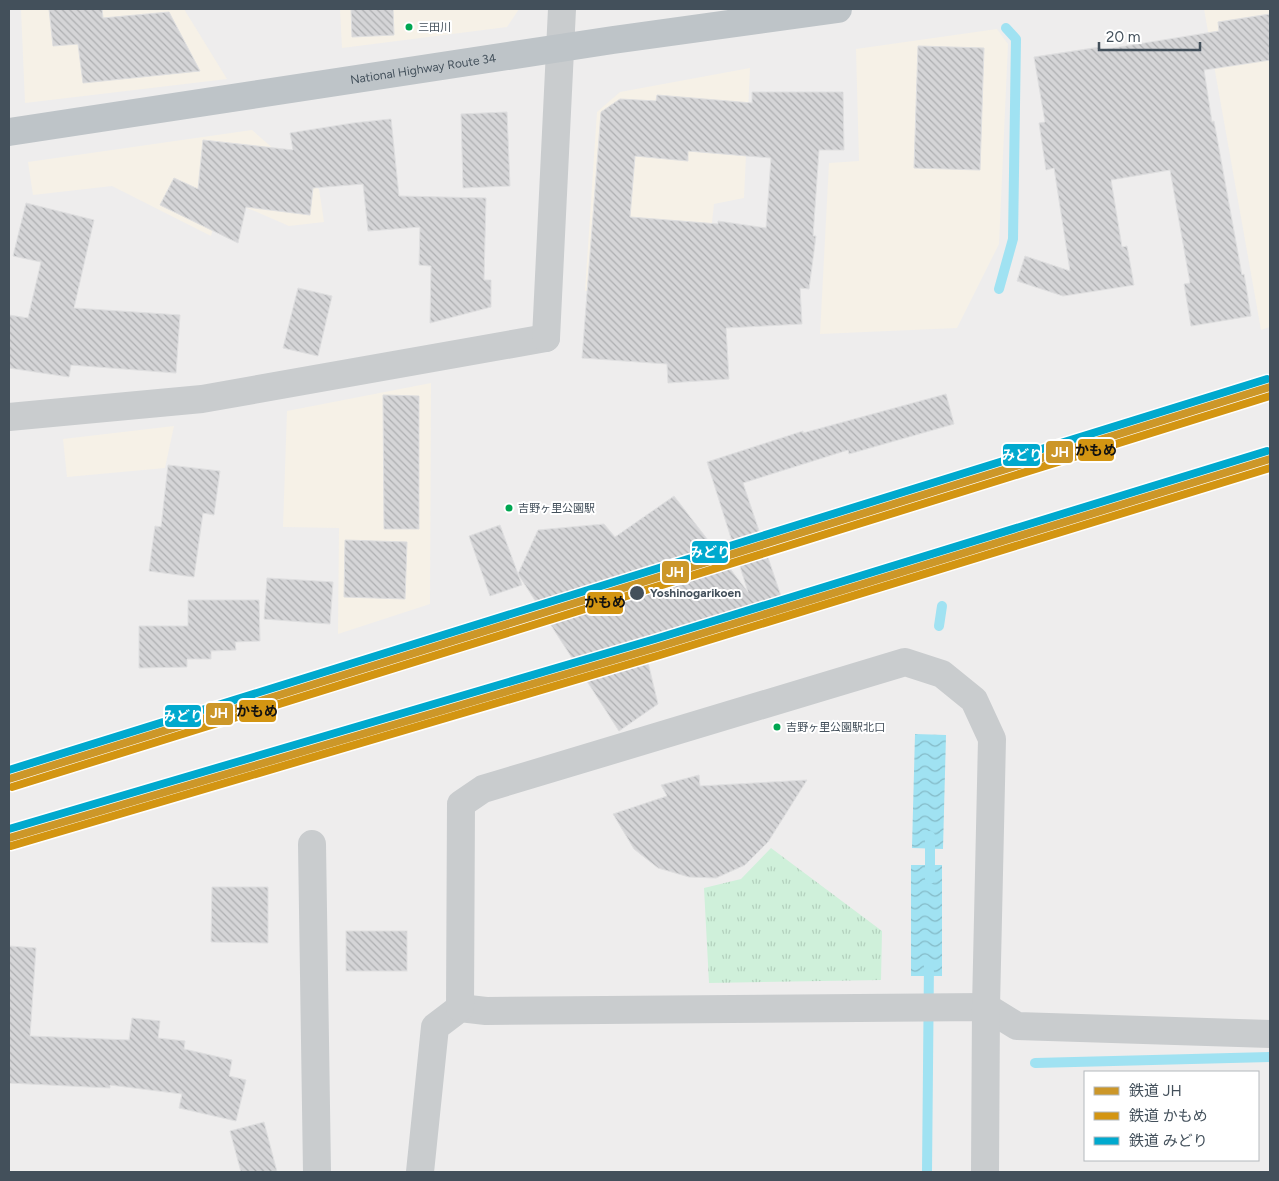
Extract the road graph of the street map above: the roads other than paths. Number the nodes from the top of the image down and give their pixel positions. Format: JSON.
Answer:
{"nodes":[{"id":1,"x":562,"y":9,"type":"edge"},
{"id":2,"x":838,"y":9,"type":"edge"},
{"id":3,"x":560,"y":48,"type":"junction"},
{"id":4,"x":9,"y":132,"type":"edge"},
{"id":5,"x":9,"y":417,"type":"edge"},
{"id":6,"x":312,"y":844,"type":"dead end"},
{"id":7,"x":460,"y":1008,"type":"junction"},
{"id":8,"x":986,"y":1008,"type":"junction"},
{"id":9,"x":1270,"y":1034,"type":"edge"},
{"id":10,"x":316,"y":1172,"type":"edge"},
{"id":11,"x":420,"y":1172,"type":"edge"},
{"id":12,"x":985,"y":1172,"type":"edge"}],
"edges":[{"from":1,"to":3,"type":"street"},
{"from":2,"to":3,"type":"highway","name":"National Highway Route 34"},
{"from":3,"to":4,"type":"highway","name":"National Highway Route 34"},
{"from":3,"to":5,"type":"street"},
{"from":6,"to":10,"type":"street"},
{"from":7,"to":8,"type":"street"},
{"from":7,"to":8,"type":"street"},
{"from":7,"to":11,"type":"street"},
{"from":8,"to":9,"type":"street"},
{"from":8,"to":12,"type":"street"}]}
